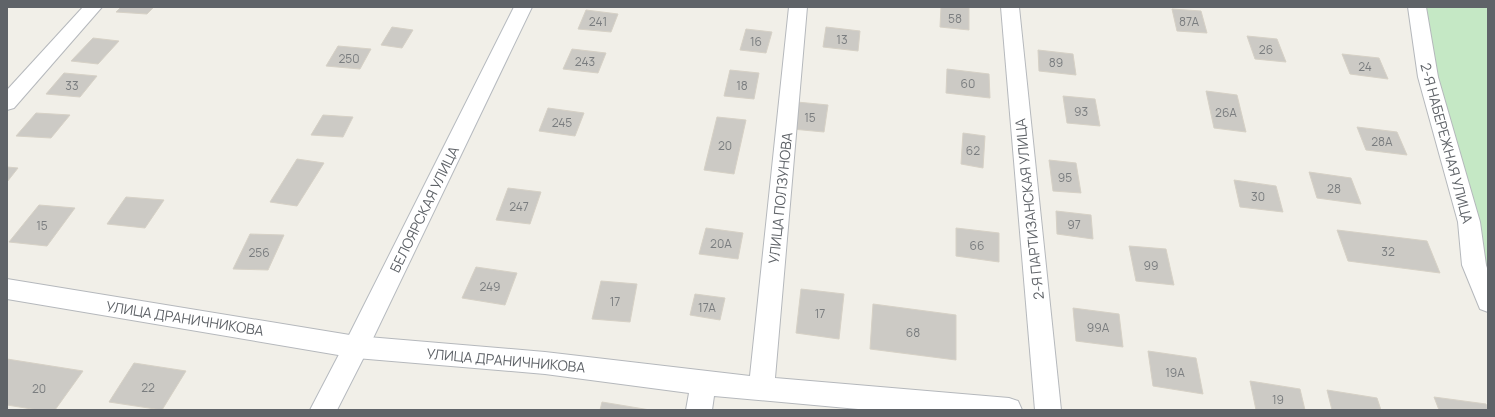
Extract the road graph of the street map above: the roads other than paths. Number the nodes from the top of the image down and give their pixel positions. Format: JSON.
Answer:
{"nodes":[{"id":1,"x":93,"y":7,"type":"edge"},
{"id":2,"x":523,"y":7,"type":"edge"},
{"id":3,"x":798,"y":7,"type":"edge"},
{"id":4,"x":1010,"y":7,"type":"edge"},
{"id":5,"x":1416,"y":7,"type":"edge"},
{"id":6,"x":7,"y":103,"type":"edge"},
{"id":7,"x":7,"y":289,"type":"edge"},
{"id":8,"x":1488,"y":302,"type":"edge"},
{"id":9,"x":356,"y":347,"type":"junction"},
{"id":10,"x":704,"y":382,"type":"junction"},
{"id":11,"x":761,"y":388,"type":"junction"},
{"id":12,"x":323,"y":410,"type":"edge"},
{"id":13,"x":699,"y":410,"type":"edge"},
{"id":14,"x":1009,"y":410,"type":"edge"},
{"id":15,"x":1048,"y":410,"type":"edge"}],
"edges":[{"from":1,"to":6,"type":"street"},
{"from":2,"to":9,"type":"street","name":"БЕЛОЯРСКАЯ УЛИЦА"},
{"from":3,"to":11,"type":"street","name":"УЛИЦА ПОЛЗУНОВА"},
{"from":4,"to":15,"type":"street","name":"2-Я ПАРТИЗАНСКАЯ УЛИЦА"},
{"from":5,"to":8,"type":"street","name":"2-Я НАБЕРЕЖНАЯ УЛИЦА"},
{"from":7,"to":9,"type":"street","name":"УЛИЦА ДРАНИЧНИКОВА"},
{"from":9,"to":10,"type":"street","name":"УЛИЦА ДРАНИЧНИКОВА"},
{"from":9,"to":12,"type":"street","name":"БЕЛОЯРСКАЯ УЛИЦА"},
{"from":10,"to":11,"type":"street","name":"УЛИЦА ДРАНИЧНИКОВА"},
{"from":10,"to":13,"type":"street"},
{"from":11,"to":14,"type":"street","name":"УЛИЦА ДРАНИЧНИКОВА"}]}
